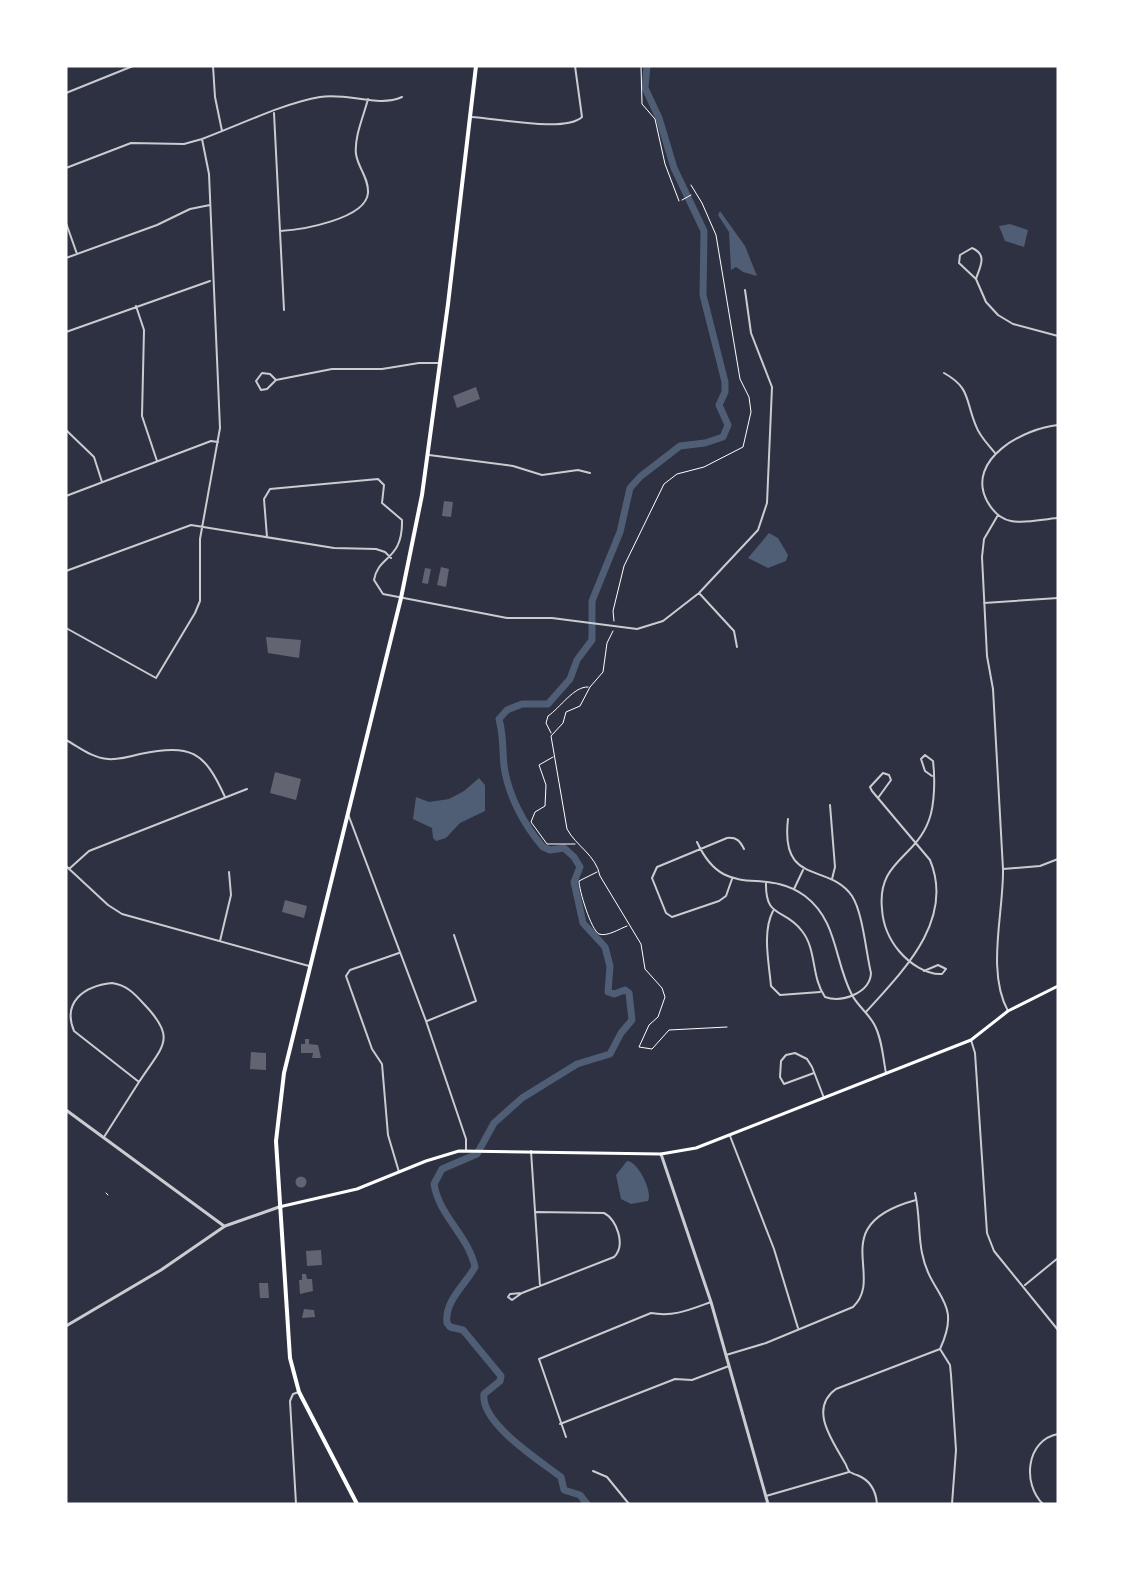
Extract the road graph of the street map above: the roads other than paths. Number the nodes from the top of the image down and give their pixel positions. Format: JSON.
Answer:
{"nodes":[{"id":1,"x":133,"y":66,"type":"edge"},
{"id":2,"x":213,"y":66,"type":"edge"},
{"id":3,"x":476,"y":66,"type":"edge"},
{"id":4,"x":575,"y":66,"type":"edge"},
{"id":5,"x":714,"y":66,"type":"edge"},
{"id":6,"x":733,"y":66,"type":"edge"},
{"id":7,"x":66,"y":93,"type":"edge"},
{"id":8,"x":402,"y":97,"type":"dead end"},
{"id":9,"x":368,"y":99,"type":"junction"},
{"id":10,"x":273,"y":113,"type":"junction"},
{"id":11,"x":471,"y":117,"type":"junction"},
{"id":12,"x":222,"y":131,"type":"junction"},
{"id":13,"x":202,"y":139,"type":"junction"},
{"id":14,"x":66,"y":168,"type":"edge"},
{"id":15,"x":210,"y":205,"type":"junction"},
{"id":16,"x":66,"y":223,"type":"edge"},
{"id":17,"x":280,"y":231,"type":"junction"},
{"id":18,"x":77,"y":254,"type":"junction"},
{"id":19,"x":66,"y":258,"type":"edge"},
{"id":20,"x":976,"y":279,"type":"junction"},
{"id":21,"x":212,"y":280,"type":"junction"},
{"id":22,"x":744,"y":290,"type":"dead end"},
{"id":23,"x":136,"y":306,"type":"junction"},
{"id":24,"x":284,"y":310,"type":"dead end"},
{"id":25,"x":66,"y":332,"type":"edge"},
{"id":26,"x":1058,"y":336,"type":"edge"},
{"id":27,"x":441,"y":363,"type":"junction"},
{"id":28,"x":944,"y":373,"type":"dead end"},
{"id":29,"x":276,"y":380,"type":"junction"},
{"id":30,"x":1058,"y":425,"type":"edge"},
{"id":31,"x":66,"y":430,"type":"edge"},
{"id":32,"x":218,"y":442,"type":"junction"},
{"id":33,"x":996,"y":454,"type":"junction"},
{"id":34,"x":429,"y":455,"type":"junction"},
{"id":35,"x":157,"y":461,"type":"junction"},
{"id":36,"x":590,"y":474,"type":"dead end"},
{"id":37,"x":102,"y":482,"type":"junction"},
{"id":38,"x":66,"y":496,"type":"edge"},
{"id":39,"x":998,"y":515,"type":"junction"},
{"id":40,"x":1058,"y":518,"type":"edge"},
{"id":41,"x":204,"y":526,"type":"junction"},
{"id":42,"x":267,"y":537,"type":"junction"},
{"id":43,"x":390,"y":558,"type":"junction"},
{"id":44,"x":66,"y":571,"type":"edge"},
{"id":45,"x":699,"y":593,"type":"junction"},
{"id":46,"x":401,"y":598,"type":"junction"},
{"id":47,"x":1058,"y":598,"type":"edge"},
{"id":48,"x":984,"y":603,"type":"junction"},
{"id":49,"x":66,"y":628,"type":"edge"},
{"id":50,"x":737,"y":647,"type":"dead end"},
{"id":51,"x":66,"y":740,"type":"edge"},
{"id":52,"x":932,"y":776,"type":"junction"},
{"id":53,"x":247,"y":789,"type":"dead end"},
{"id":54,"x":225,"y":797,"type":"junction"},
{"id":55,"x":878,"y":798,"type":"junction"},
{"id":56,"x":830,"y":805,"type":"dead end"},
{"id":57,"x":348,"y":814,"type":"junction"},
{"id":58,"x":788,"y":819,"type":"dead end"},
{"id":59,"x":697,"y":842,"type":"dead end"},
{"id":60,"x":916,"y":843,"type":"junction"},
{"id":61,"x":700,"y":848,"type":"junction"},
{"id":62,"x":744,"y":849,"type":"dead end"},
{"id":63,"x":1058,"y":858,"type":"edge"},
{"id":64,"x":68,"y":867,"type":"edge"},
{"id":65,"x":1002,"y":869,"type":"junction"},
{"id":66,"x":803,"y":870,"type":"junction"},
{"id":67,"x":229,"y":872,"type":"dead end"},
{"id":68,"x":732,"y":879,"type":"junction"},
{"id":69,"x":832,"y":879,"type":"junction"},
{"id":70,"x":766,"y":882,"type":"junction"},
{"id":71,"x":794,"y":889,"type":"junction"},
{"id":72,"x":773,"y":911,"type":"junction"},
{"id":73,"x":454,"y":935,"type":"dead end"},
{"id":74,"x":220,"y":941,"type":"junction"},
{"id":75,"x":399,"y":953,"type":"junction"},
{"id":76,"x":910,"y":960,"type":"junction"},
{"id":77,"x":309,"y":966,"type":"junction"},
{"id":78,"x":924,"y":971,"type":"junction"},
{"id":79,"x":1058,"y":986,"type":"edge"},
{"id":80,"x":821,"y":992,"type":"junction"},
{"id":81,"x":852,"y":995,"type":"junction"},
{"id":82,"x":1008,"y":1011,"type":"junction"},
{"id":83,"x":866,"y":1012,"type":"junction"},
{"id":84,"x":426,"y":1021,"type":"junction"},
{"id":85,"x":971,"y":1040,"type":"junction"},
{"id":86,"x":814,"y":1073,"type":"junction"},
{"id":87,"x":886,"y":1073,"type":"junction"},
{"id":88,"x":139,"y":1082,"type":"junction"},
{"id":89,"x":824,"y":1098,"type":"junction"},
{"id":90,"x":66,"y":1110,"type":"edge"},
{"id":91,"x":730,"y":1136,"type":"junction"},
{"id":92,"x":104,"y":1137,"type":"junction"},
{"id":93,"x":466,"y":1150,"type":"junction"},
{"id":94,"x":531,"y":1151,"type":"junction"},
{"id":95,"x":661,"y":1154,"type":"junction"},
{"id":96,"x":399,"y":1172,"type":"junction"},
{"id":97,"x":915,"y":1193,"type":"dead end"},
{"id":98,"x":917,"y":1200,"type":"junction"},
{"id":99,"x":279,"y":1207,"type":"junction"},
{"id":100,"x":536,"y":1212,"type":"junction"},
{"id":101,"x":225,"y":1226,"type":"junction"},
{"id":102,"x":1058,"y":1258,"type":"edge"},
{"id":103,"x":540,"y":1286,"type":"junction"},
{"id":104,"x":1024,"y":1286,"type":"junction"},
{"id":105,"x":522,"y":1293,"type":"dead end"},
{"id":106,"x":711,"y":1302,"type":"junction"},
{"id":107,"x":66,"y":1326,"type":"edge"},
{"id":108,"x":798,"y":1328,"type":"junction"},
{"id":109,"x":1058,"y":1330,"type":"edge"},
{"id":110,"x":940,"y":1349,"type":"junction"},
{"id":111,"x":726,"y":1355,"type":"junction"},
{"id":112,"x":729,"y":1366,"type":"junction"},
{"id":113,"x":299,"y":1392,"type":"junction"},
{"id":114,"x":560,"y":1424,"type":"junction"},
{"id":115,"x":1058,"y":1434,"type":"edge"},
{"id":116,"x":566,"y":1437,"type":"dead end"},
{"id":117,"x":593,"y":1471,"type":"dead end"},
{"id":118,"x":849,"y":1472,"type":"junction"},
{"id":119,"x":766,"y":1496,"type":"junction"},
{"id":120,"x":296,"y":1504,"type":"edge"},
{"id":121,"x":357,"y":1504,"type":"edge"},
{"id":122,"x":629,"y":1504,"type":"edge"},
{"id":123,"x":768,"y":1504,"type":"edge"},
{"id":124,"x":877,"y":1504,"type":"edge"},
{"id":125,"x":952,"y":1504,"type":"edge"},
{"id":126,"x":1043,"y":1504,"type":"edge"}],
"edges":[{"from":1,"to":7,"type":"street"},
{"from":2,"to":12,"type":"street"},
{"from":3,"to":11,"type":"main road"},
{"from":4,"to":11,"type":"street"},
{"from":5,"to":6,"type":"street"},
{"from":8,"to":9,"type":"street"},
{"from":9,"to":10,"type":"street"},
{"from":9,"to":17,"type":"street"},
{"from":10,"to":12,"type":"street"},
{"from":10,"to":17,"type":"street"},
{"from":11,"to":27,"type":"main road"},
{"from":12,"to":13,"type":"street"},
{"from":13,"to":14,"type":"street"},
{"from":13,"to":15,"type":"street"},
{"from":15,"to":18,"type":"street"},
{"from":15,"to":21,"type":"street"},
{"from":16,"to":18,"type":"street"},
{"from":17,"to":24,"type":"street"},
{"from":18,"to":19,"type":"street"},
{"from":20,"to":20,"type":"street"},
{"from":20,"to":26,"type":"street"},
{"from":21,"to":23,"type":"street"},
{"from":21,"to":32,"type":"street"},
{"from":22,"to":45,"type":"street"},
{"from":23,"to":25,"type":"street"},
{"from":23,"to":35,"type":"street"},
{"from":27,"to":29,"type":"street"},
{"from":27,"to":34,"type":"main road"},
{"from":28,"to":33,"type":"street"},
{"from":29,"to":29,"type":"street"},
{"from":30,"to":33,"type":"street"},
{"from":31,"to":37,"type":"street"},
{"from":32,"to":35,"type":"street"},
{"from":32,"to":41,"type":"street"},
{"from":33,"to":39,"type":"street"},
{"from":34,"to":36,"type":"street"},
{"from":34,"to":46,"type":"main road"},
{"from":35,"to":37,"type":"street"},
{"from":37,"to":38,"type":"street"},
{"from":39,"to":40,"type":"street"},
{"from":39,"to":48,"type":"street"},
{"from":41,"to":42,"type":"street"},
{"from":41,"to":44,"type":"street"},
{"from":41,"to":49,"type":"street"},
{"from":42,"to":43,"type":"street"},
{"from":42,"to":43,"type":"street"},
{"from":43,"to":46,"type":"street"},
{"from":45,"to":46,"type":"street"},
{"from":45,"to":50,"type":"street"},
{"from":46,"to":57,"type":"main road"},
{"from":47,"to":48,"type":"street"},
{"from":48,"to":65,"type":"street"},
{"from":51,"to":54,"type":"street"},
{"from":52,"to":52,"type":"street"},
{"from":52,"to":60,"type":"street"},
{"from":53,"to":54,"type":"street"},
{"from":54,"to":64,"type":"street"},
{"from":55,"to":55,"type":"street"},
{"from":55,"to":60,"type":"street"},
{"from":56,"to":69,"type":"street"},
{"from":57,"to":75,"type":"street"},
{"from":57,"to":77,"type":"main road"},
{"from":58,"to":66,"type":"street"},
{"from":59,"to":61,"type":"street"},
{"from":60,"to":76,"type":"street"},
{"from":60,"to":76,"type":"street"},
{"from":61,"to":62,"type":"street"},
{"from":61,"to":68,"type":"street"},
{"from":61,"to":68,"type":"street"},
{"from":63,"to":65,"type":"street"},
{"from":64,"to":74,"type":"street"},
{"from":65,"to":82,"type":"street"},
{"from":66,"to":69,"type":"street"},
{"from":66,"to":71,"type":"street"},
{"from":67,"to":74,"type":"street"},
{"from":68,"to":70,"type":"street"},
{"from":69,"to":81,"type":"street"},
{"from":70,"to":71,"type":"street"},
{"from":70,"to":72,"type":"street"},
{"from":71,"to":81,"type":"street"},
{"from":72,"to":80,"type":"street"},
{"from":72,"to":80,"type":"street"},
{"from":73,"to":84,"type":"street"},
{"from":74,"to":77,"type":"street"},
{"from":75,"to":84,"type":"street"},
{"from":75,"to":96,"type":"street"},
{"from":76,"to":78,"type":"street"},
{"from":76,"to":83,"type":"street"},
{"from":77,"to":99,"type":"main road"},
{"from":78,"to":78,"type":"street"},
{"from":79,"to":82,"type":"main road"},
{"from":80,"to":81,"type":"street"},
{"from":81,"to":83,"type":"street"},
{"from":82,"to":85,"type":"main road"},
{"from":83,"to":87,"type":"street"},
{"from":84,"to":93,"type":"street"},
{"from":85,"to":87,"type":"main road"},
{"from":85,"to":104,"type":"street"},
{"from":86,"to":86,"type":"street"},
{"from":86,"to":89,"type":"street"},
{"from":87,"to":89,"type":"main road"},
{"from":88,"to":88,"type":"street"},
{"from":88,"to":92,"type":"street"},
{"from":89,"to":91,"type":"main road"},
{"from":90,"to":92,"type":"street"},
{"from":91,"to":95,"type":"main road"},
{"from":91,"to":108,"type":"street"},
{"from":92,"to":101,"type":"street"},
{"from":93,"to":94,"type":"main road"},
{"from":93,"to":96,"type":"main road"},
{"from":94,"to":95,"type":"main road"},
{"from":94,"to":100,"type":"street"},
{"from":95,"to":106,"type":"street"},
{"from":96,"to":99,"type":"main road"},
{"from":97,"to":98,"type":"street"},
{"from":98,"to":108,"type":"street"},
{"from":98,"to":110,"type":"street"},
{"from":99,"to":101,"type":"street"},
{"from":99,"to":113,"type":"main road"},
{"from":100,"to":103,"type":"street"},
{"from":100,"to":103,"type":"street"},
{"from":101,"to":107,"type":"street"},
{"from":102,"to":104,"type":"street"},
{"from":103,"to":105,"type":"street"},
{"from":104,"to":109,"type":"street"},
{"from":106,"to":111,"type":"street"},
{"from":106,"to":114,"type":"street"},
{"from":108,"to":111,"type":"street"},
{"from":110,"to":118,"type":"street"},
{"from":110,"to":125,"type":"street"},
{"from":111,"to":112,"type":"street"},
{"from":112,"to":114,"type":"street"},
{"from":112,"to":119,"type":"street"},
{"from":113,"to":120,"type":"street"},
{"from":113,"to":121,"type":"main road"},
{"from":114,"to":116,"type":"street"},
{"from":115,"to":126,"type":"street"},
{"from":117,"to":122,"type":"street"},
{"from":118,"to":119,"type":"street"},
{"from":118,"to":124,"type":"street"},
{"from":119,"to":123,"type":"street"}]}
